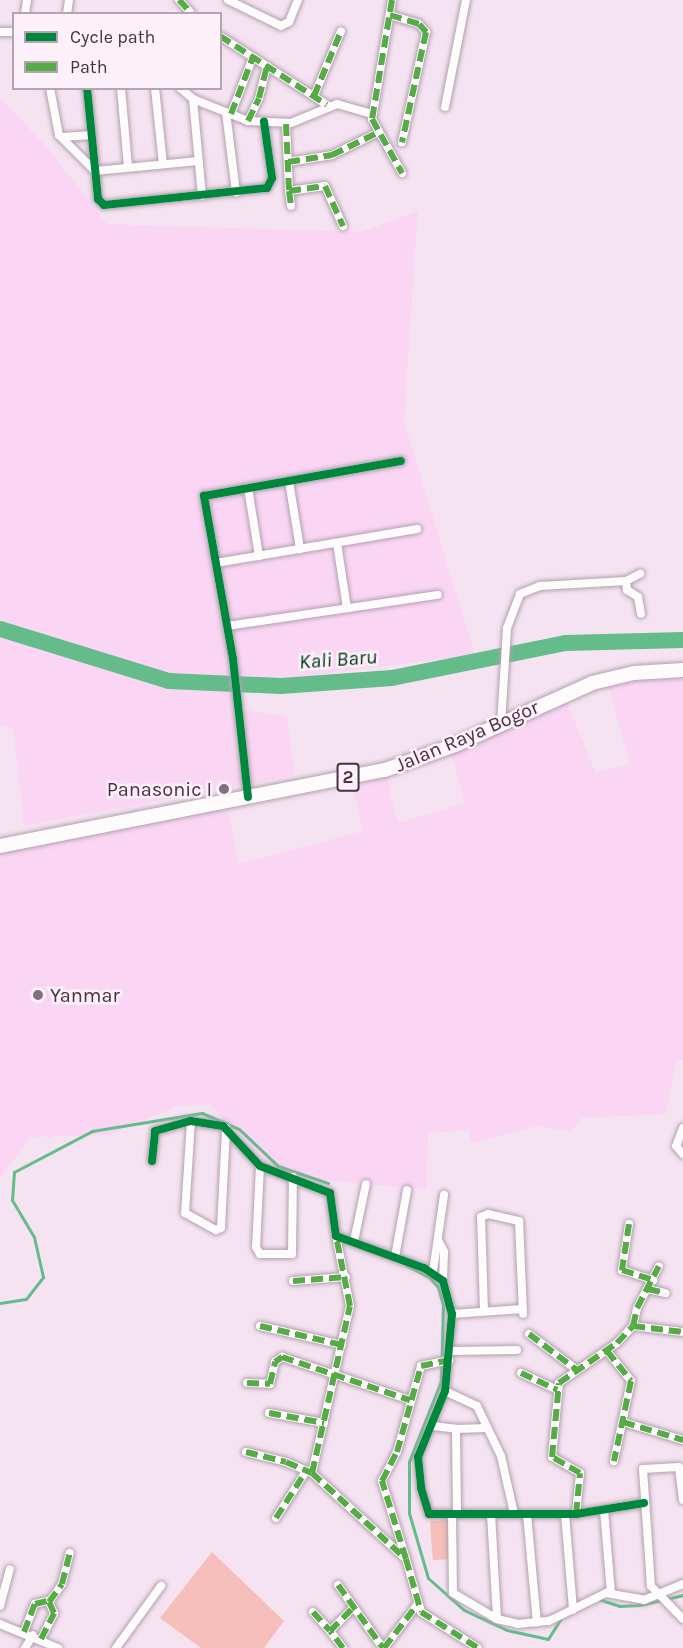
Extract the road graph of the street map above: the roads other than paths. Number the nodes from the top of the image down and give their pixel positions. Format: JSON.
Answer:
{"nodes":[{"id":1,"x":179,"y":0,"type":"edge"},
{"id":2,"x":228,"y":0,"type":"edge"},
{"id":3,"x":298,"y":0,"type":"edge"},
{"id":4,"x":392,"y":0,"type":"edge"},
{"id":5,"x":466,"y":0,"type":"edge"},
{"id":6,"x":190,"y":12,"type":"edge"},
{"id":7,"x":390,"y":15,"type":"junction"},
{"id":8,"x":341,"y":31,"type":"dead end"},
{"id":9,"x":222,"y":37,"type":"edge"},
{"id":10,"x":253,"y":57,"type":"junction"},
{"id":11,"x":267,"y":66,"type":"junction"},
{"id":12,"x":50,"y":90,"type":"edge"},
{"id":13,"x":87,"y":90,"type":"edge"},
{"id":14,"x":121,"y":90,"type":"edge"},
{"id":15,"x":155,"y":90,"type":"edge"},
{"id":16,"x":182,"y":90,"type":"edge"},
{"id":17,"x":314,"y":96,"type":"junction"},
{"id":18,"x":193,"y":99,"type":"junction"},
{"id":19,"x":327,"y":105,"type":"junction"},
{"id":20,"x":445,"y":107,"type":"dead end"},
{"id":21,"x":228,"y":113,"type":"junction"},
{"id":22,"x":372,"y":114,"type":"junction"},
{"id":23,"x":248,"y":121,"type":"junction"},
{"id":24,"x":264,"y":122,"type":"junction"},
{"id":25,"x":286,"y":124,"type":"junction"},
{"id":26,"x":377,"y":133,"type":"junction"},
{"id":27,"x":92,"y":135,"type":"junction"},
{"id":28,"x":63,"y":137,"type":"junction"},
{"id":29,"x":402,"y":141,"type":"dead end"},
{"id":30,"x":199,"y":160,"type":"junction"},
{"id":31,"x":288,"y":162,"type":"junction"},
{"id":32,"x":163,"y":164,"type":"junction"},
{"id":33,"x":128,"y":167,"type":"junction"},
{"id":34,"x":95,"y":171,"type":"junction"},
{"id":35,"x":402,"y":173,"type":"dead end"},
{"id":36,"x":289,"y":190,"type":"junction"},
{"id":37,"x":236,"y":192,"type":"junction"},
{"id":38,"x":202,"y":196,"type":"junction"},
{"id":39,"x":291,"y":206,"type":"dead end"},
{"id":40,"x":344,"y":226,"type":"dead end"},
{"id":41,"x":401,"y":461,"type":"dead end"},
{"id":42,"x":289,"y":481,"type":"junction"},
{"id":43,"x":248,"y":488,"type":"junction"},
{"id":44,"x":417,"y":529,"type":"dead end"},
{"id":45,"x":337,"y":543,"type":"junction"},
{"id":46,"x":300,"y":549,"type":"junction"},
{"id":47,"x":259,"y":556,"type":"junction"},
{"id":48,"x":216,"y":563,"type":"junction"},
{"id":49,"x":640,"y":574,"type":"dead end"},
{"id":50,"x":626,"y":581,"type":"junction"},
{"id":51,"x":438,"y":594,"type":"dead end"},
{"id":52,"x":347,"y":608,"type":"junction"},
{"id":53,"x":640,"y":614,"type":"dead end"},
{"id":54,"x":227,"y":626,"type":"junction"},
{"id":55,"x":683,"y":662,"type":"edge"},
{"id":56,"x":683,"y":670,"type":"edge"},
{"id":57,"x":500,"y":720,"type":"junction"},
{"id":58,"x":247,"y":793,"type":"junction"},
{"id":59,"x":0,"y":837,"type":"edge"},
{"id":60,"x":0,"y":846,"type":"edge"},
{"id":61,"x":191,"y":1121,"type":"junction"},
{"id":62,"x":225,"y":1128,"type":"junction"},
{"id":63,"x":683,"y":1128,"type":"edge"},
{"id":64,"x":683,"y":1154,"type":"edge"},
{"id":65,"x":152,"y":1161,"type":"dead end"},
{"id":66,"x":260,"y":1166,"type":"junction"},
{"id":67,"x":293,"y":1177,"type":"junction"},
{"id":68,"x":366,"y":1184,"type":"dead end"},
{"id":69,"x":407,"y":1190,"type":"dead end"},
{"id":70,"x":444,"y":1196,"type":"dead end"},
{"id":71,"x":629,"y":1224,"type":"dead end"},
{"id":72,"x":336,"y":1236,"type":"junction"},
{"id":73,"x":438,"y":1240,"type":"junction"},
{"id":74,"x":354,"y":1242,"type":"junction"},
{"id":75,"x":395,"y":1257,"type":"junction"},
{"id":76,"x":659,"y":1266,"type":"dead end"},
{"id":77,"x":433,"y":1272,"type":"junction"},
{"id":78,"x":346,"y":1277,"type":"junction"},
{"id":79,"x":653,"y":1280,"type":"junction"},
{"id":80,"x":293,"y":1281,"type":"dead end"},
{"id":81,"x":443,"y":1281,"type":"junction"},
{"id":82,"x":648,"y":1289,"type":"junction"},
{"id":83,"x":666,"y":1293,"type":"dead end"},
{"id":84,"x":484,"y":1311,"type":"junction"},
{"id":85,"x":452,"y":1314,"type":"junction"},
{"id":86,"x":260,"y":1326,"type":"dead end"},
{"id":87,"x":633,"y":1326,"type":"junction"},
{"id":88,"x":683,"y":1332,"type":"edge"},
{"id":89,"x":528,"y":1334,"type":"dead end"},
{"id":90,"x":342,"y":1345,"type":"junction"},
{"id":91,"x":517,"y":1350,"type":"dead end"},
{"id":92,"x":450,"y":1351,"type":"junction"},
{"id":93,"x":607,"y":1351,"type":"junction"},
{"id":94,"x":444,"y":1361,"type":"junction"},
{"id":95,"x":578,"y":1370,"type":"junction"},
{"id":96,"x":334,"y":1371,"type":"junction"},
{"id":97,"x":521,"y":1373,"type":"dead end"},
{"id":98,"x":247,"y":1383,"type":"dead end"},
{"id":99,"x":557,"y":1390,"type":"junction"},
{"id":100,"x":445,"y":1391,"type":"junction"},
{"id":101,"x":410,"y":1400,"type":"junction"},
{"id":102,"x":269,"y":1413,"type":"dead end"},
{"id":103,"x":622,"y":1422,"type":"junction"},
{"id":104,"x":324,"y":1423,"type":"junction"},
{"id":105,"x":433,"y":1426,"type":"junction"},
{"id":106,"x":487,"y":1428,"type":"junction"},
{"id":107,"x":456,"y":1430,"type":"junction"},
{"id":108,"x":683,"y":1440,"type":"edge"},
{"id":109,"x":246,"y":1452,"type":"dead end"},
{"id":110,"x":614,"y":1461,"type":"dead end"},
{"id":111,"x":309,"y":1472,"type":"junction"},
{"id":112,"x":683,"y":1500,"type":"edge"},
{"id":113,"x":644,"y":1503,"type":"junction"},
{"id":114,"x":603,"y":1510,"type":"junction"},
{"id":115,"x":514,"y":1513,"type":"junction"},
{"id":116,"x":455,"y":1514,"type":"junction"},
{"id":117,"x":491,"y":1514,"type":"junction"},
{"id":118,"x":527,"y":1514,"type":"junction"},
{"id":119,"x":565,"y":1514,"type":"junction"},
{"id":120,"x":576,"y":1514,"type":"junction"},
{"id":121,"x":276,"y":1518,"type":"dead end"},
{"id":122,"x":70,"y":1554,"type":"dead end"},
{"id":123,"x":406,"y":1559,"type":"junction"},
{"id":124,"x":10,"y":1569,"type":"dead end"},
{"id":125,"x":683,"y":1584,"type":"edge"},
{"id":126,"x":338,"y":1585,"type":"dead end"},
{"id":127,"x":161,"y":1586,"type":"dead end"},
{"id":128,"x":611,"y":1593,"type":"junction"},
{"id":129,"x":660,"y":1595,"type":"junction"},
{"id":130,"x":51,"y":1600,"type":"junction"},
{"id":131,"x":417,"y":1605,"type":"junction"},
{"id":132,"x":0,"y":1606,"type":"edge"},
{"id":133,"x":354,"y":1607,"type":"junction"},
{"id":134,"x":573,"y":1610,"type":"junction"},
{"id":135,"x":313,"y":1612,"type":"dead end"},
{"id":136,"x":496,"y":1619,"type":"junction"},
{"id":137,"x":683,"y":1619,"type":"edge"},
{"id":138,"x":537,"y":1623,"type":"junction"},
{"id":139,"x":0,"y":1624,"type":"edge"},
{"id":140,"x":330,"y":1632,"type":"junction"},
{"id":141,"x":29,"y":1633,"type":"junction"},
{"id":142,"x":42,"y":1639,"type":"junction"},
{"id":143,"x":335,"y":1639,"type":"junction"},
{"id":144,"x":25,"y":1648,"type":"edge"},
{"id":145,"x":58,"y":1648,"type":"edge"},
{"id":146,"x":116,"y":1648,"type":"edge"},
{"id":147,"x":328,"y":1648,"type":"edge"},
{"id":148,"x":342,"y":1648,"type":"edge"},
{"id":149,"x":383,"y":1648,"type":"edge"},
{"id":150,"x":478,"y":1648,"type":"edge"}],
"edges":[{"from":1,"to":6,"type":"street"},
{"from":2,"to":3,"type":"street"},
{"from":4,"to":7,"type":"street"},
{"from":5,"to":20,"type":"street"},
{"from":7,"to":22,"type":"street"},
{"from":7,"to":29,"type":"street"},
{"from":8,"to":17,"type":"street"},
{"from":9,"to":10,"type":"street"},
{"from":10,"to":11,"type":"street"},
{"from":10,"to":21,"type":"street"},
{"from":11,"to":17,"type":"street"},
{"from":11,"to":23,"type":"street"},
{"from":12,"to":28,"type":"street"},
{"from":13,"to":27,"type":"street"},
{"from":14,"to":33,"type":"street"},
{"from":15,"to":32,"type":"street"},
{"from":16,"to":18,"type":"street"},
{"from":17,"to":19,"type":"street"},
{"from":18,"to":21,"type":"street"},
{"from":18,"to":30,"type":"street"},
{"from":19,"to":22,"type":"street"},
{"from":19,"to":25,"type":"street"},
{"from":21,"to":23,"type":"street"},
{"from":21,"to":37,"type":"street"},
{"from":22,"to":26,"type":"street"},
{"from":23,"to":24,"type":"street"},
{"from":24,"to":25,"type":"street"},
{"from":24,"to":37,"type":"street"},
{"from":25,"to":31,"type":"street"},
{"from":26,"to":31,"type":"street"},
{"from":26,"to":35,"type":"street"},
{"from":27,"to":28,"type":"street"},
{"from":27,"to":34,"type":"street"},
{"from":28,"to":34,"type":"street"},
{"from":30,"to":32,"type":"street"},
{"from":30,"to":38,"type":"street"},
{"from":31,"to":36,"type":"street"},
{"from":32,"to":33,"type":"street"},
{"from":33,"to":34,"type":"street"},
{"from":34,"to":38,"type":"street"},
{"from":36,"to":39,"type":"street"},
{"from":36,"to":40,"type":"street"},
{"from":37,"to":38,"type":"street"},
{"from":41,"to":42,"type":"street"},
{"from":42,"to":43,"type":"street"},
{"from":42,"to":46,"type":"street"},
{"from":43,"to":47,"type":"street"},
{"from":43,"to":48,"type":"street"},
{"from":44,"to":45,"type":"street"},
{"from":45,"to":46,"type":"street"},
{"from":45,"to":52,"type":"street"},
{"from":46,"to":47,"type":"street"},
{"from":47,"to":48,"type":"street"},
{"from":48,"to":54,"type":"street"},
{"from":49,"to":50,"type":"street"},
{"from":50,"to":53,"type":"street"},
{"from":50,"to":57,"type":"street"},
{"from":51,"to":52,"type":"street"},
{"from":52,"to":54,"type":"street"},
{"from":54,"to":58,"type":"street"},
{"from":55,"to":57,"type":"highway","name":"Jalan Raya Bogor","number":"2"},
{"from":56,"to":57,"type":"highway","name":"Jalan Raya Bogor","number":"2"},
{"from":57,"to":58,"type":"highway","name":"Jalan Raya Bogor","number":"2"},
{"from":58,"to":59,"type":"highway","name":"Jalan Raya Bogor","number":"2"},
{"from":58,"to":60,"type":"highway","name":"Jalan Raya Bogor","number":"2"},
{"from":61,"to":62,"type":"street"},
{"from":61,"to":62,"type":"street"},
{"from":61,"to":65,"type":"street"},
{"from":62,"to":66,"type":"street"},
{"from":63,"to":64,"type":"street"},
{"from":66,"to":67,"type":"street"},
{"from":66,"to":67,"type":"street"},
{"from":67,"to":72,"type":"street"},
{"from":68,"to":74,"type":"street"},
{"from":69,"to":75,"type":"street"},
{"from":70,"to":73,"type":"street"},
{"from":71,"to":79,"type":"street"},
{"from":72,"to":74,"type":"street"},
{"from":72,"to":78,"type":"street"},
{"from":73,"to":77,"type":"street"},
{"from":73,"to":81,"type":"street"},
{"from":74,"to":75,"type":"street"},
{"from":75,"to":77,"type":"street"},
{"from":76,"to":79,"type":"street"},
{"from":77,"to":81,"type":"street"},
{"from":78,"to":80,"type":"street"},
{"from":78,"to":90,"type":"street"},
{"from":79,"to":82,"type":"street"},
{"from":81,"to":85,"type":"street"},
{"from":82,"to":83,"type":"street"},
{"from":82,"to":87,"type":"street"},
{"from":84,"to":84,"type":"street"},
{"from":84,"to":85,"type":"street"},
{"from":85,"to":92,"type":"street"},
{"from":86,"to":90,"type":"street"},
{"from":87,"to":88,"type":"street"},
{"from":87,"to":93,"type":"street"},
{"from":89,"to":95,"type":"street"},
{"from":90,"to":96,"type":"street"},
{"from":91,"to":92,"type":"street"},
{"from":92,"to":94,"type":"street"},
{"from":93,"to":95,"type":"street"},
{"from":93,"to":103,"type":"street"},
{"from":94,"to":100,"type":"street"},
{"from":94,"to":101,"type":"street"},
{"from":95,"to":99,"type":"street"},
{"from":96,"to":98,"type":"street"},
{"from":96,"to":101,"type":"street"},
{"from":96,"to":104,"type":"street"},
{"from":97,"to":99,"type":"street"},
{"from":99,"to":120,"type":"street"},
{"from":100,"to":105,"type":"street"},
{"from":100,"to":106,"type":"street"},
{"from":101,"to":123,"type":"street"},
{"from":102,"to":104,"type":"street"},
{"from":103,"to":108,"type":"street"},
{"from":103,"to":110,"type":"street"},
{"from":104,"to":111,"type":"street"},
{"from":105,"to":107,"type":"street"},
{"from":105,"to":116,"type":"street"},
{"from":106,"to":107,"type":"street"},
{"from":106,"to":115,"type":"street"},
{"from":107,"to":116,"type":"street"},
{"from":109,"to":111,"type":"street"},
{"from":111,"to":121,"type":"street"},
{"from":111,"to":123,"type":"street"},
{"from":112,"to":113,"type":"street"},
{"from":113,"to":114,"type":"street"},
{"from":113,"to":129,"type":"street"},
{"from":114,"to":120,"type":"street"},
{"from":114,"to":128,"type":"street"},
{"from":115,"to":117,"type":"street"},
{"from":115,"to":118,"type":"street"},
{"from":116,"to":117,"type":"street"},
{"from":116,"to":136,"type":"street"},
{"from":117,"to":136,"type":"street"},
{"from":118,"to":119,"type":"street"},
{"from":118,"to":138,"type":"street"},
{"from":119,"to":120,"type":"street"},
{"from":119,"to":134,"type":"street"},
{"from":122,"to":130,"type":"street"},
{"from":123,"to":131,"type":"street"},
{"from":124,"to":132,"type":"street"},
{"from":125,"to":129,"type":"street"},
{"from":126,"to":133,"type":"street"},
{"from":127,"to":146,"type":"street"},
{"from":128,"to":129,"type":"street"},
{"from":128,"to":134,"type":"street"},
{"from":129,"to":137,"type":"street"},
{"from":130,"to":141,"type":"street"},
{"from":130,"to":142,"type":"street"},
{"from":131,"to":149,"type":"street"},
{"from":131,"to":150,"type":"street"},
{"from":133,"to":140,"type":"street"},
{"from":133,"to":149,"type":"street"},
{"from":134,"to":138,"type":"street"},
{"from":135,"to":140,"type":"street"},
{"from":136,"to":138,"type":"street"},
{"from":139,"to":141,"type":"street"},
{"from":140,"to":143,"type":"street"},
{"from":141,"to":142,"type":"street"},
{"from":141,"to":144,"type":"street"},
{"from":142,"to":145,"type":"street"},
{"from":143,"to":147,"type":"street"},
{"from":143,"to":148,"type":"street"}]}
